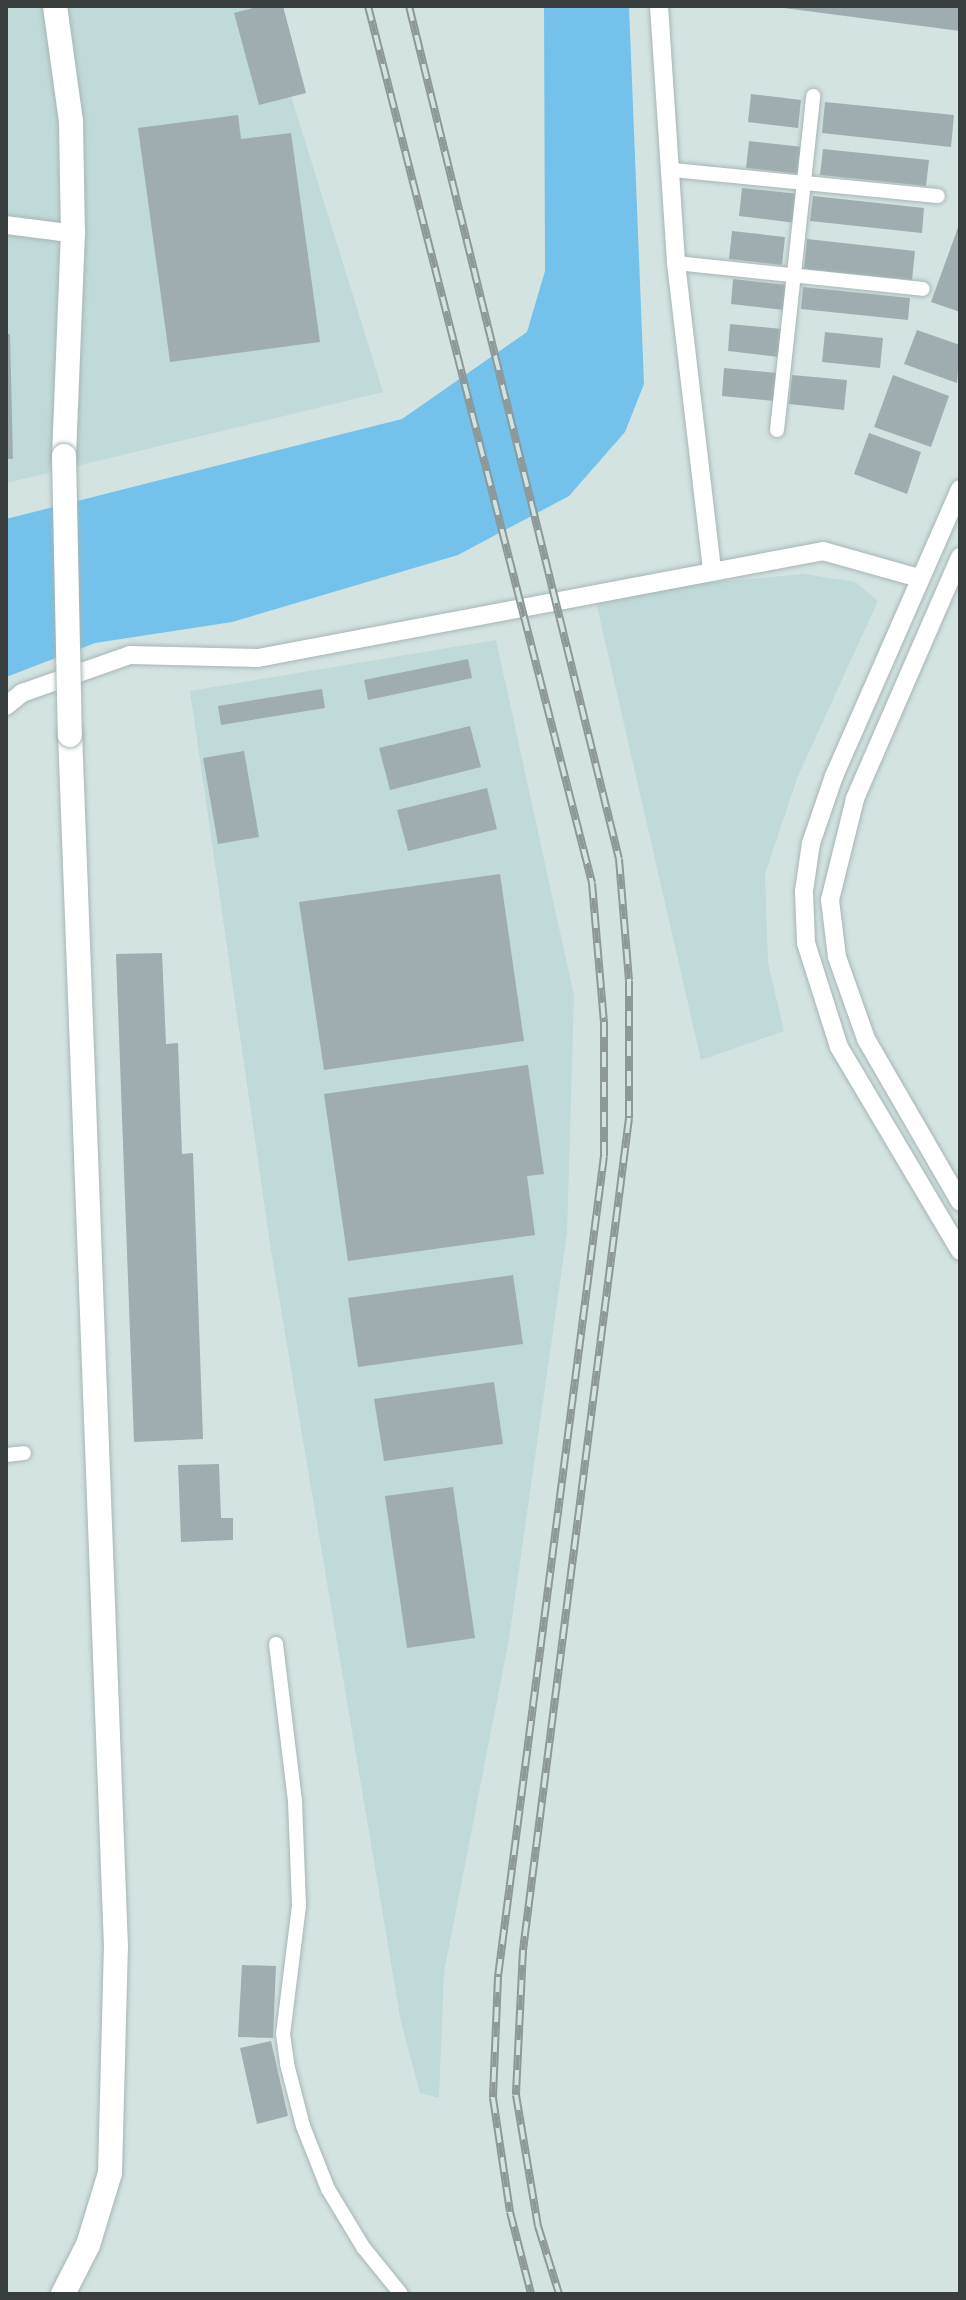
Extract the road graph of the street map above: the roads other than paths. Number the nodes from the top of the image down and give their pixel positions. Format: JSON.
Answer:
{"nodes":[{"id":1,"x":42,"y":6,"type":"edge"},
{"id":2,"x":55,"y":6,"type":"edge"},
{"id":3,"x":659,"y":6,"type":"edge"},
{"id":4,"x":813,"y":96,"type":"dead end"},
{"id":5,"x":672,"y":170,"type":"junction"},
{"id":6,"x":803,"y":183,"type":"junction"},
{"id":7,"x":938,"y":196,"type":"dead end"},
{"id":8,"x":6,"y":225,"type":"edge"},
{"id":9,"x":61,"y":232,"type":"junction"},
{"id":10,"x":676,"y":263,"type":"junction"},
{"id":11,"x":794,"y":276,"type":"junction"},
{"id":12,"x":923,"y":289,"type":"dead end"},
{"id":13,"x":777,"y":430,"type":"dead end"},
{"id":14,"x":64,"y":456,"type":"junction"},
{"id":15,"x":960,"y":489,"type":"edge"},
{"id":16,"x":960,"y":557,"type":"edge"},
{"id":17,"x":712,"y":570,"type":"junction"},
{"id":18,"x":919,"y":578,"type":"junction"},
{"id":19,"x":6,"y":706,"type":"edge"},
{"id":20,"x":960,"y":1202,"type":"edge"},
{"id":21,"x":960,"y":1251,"type":"edge"},
{"id":22,"x":24,"y":1453,"type":"dead end"},
{"id":23,"x":6,"y":1455,"type":"edge"},
{"id":24,"x":276,"y":1644,"type":"dead end"},
{"id":25,"x":63,"y":2294,"type":"edge"},
{"id":26,"x":401,"y":2294,"type":"edge"}],
"edges":[{"from":1,"to":9,"type":"highway"},
{"from":2,"to":14,"type":"highway"},
{"from":3,"to":5,"type":"street"},
{"from":4,"to":6,"type":"street"},
{"from":5,"to":6,"type":"street"},
{"from":5,"to":10,"type":"street"},
{"from":6,"to":7,"type":"street"},
{"from":6,"to":11,"type":"street"},
{"from":8,"to":9,"type":"street"},
{"from":9,"to":14,"type":"highway"},
{"from":10,"to":11,"type":"street"},
{"from":10,"to":17,"type":"street"},
{"from":11,"to":12,"type":"street"},
{"from":11,"to":13,"type":"street"},
{"from":14,"to":25,"type":"highway","bridge":true},
{"from":15,"to":18,"type":"street"},
{"from":16,"to":20,"type":"street"},
{"from":17,"to":18,"type":"street"},
{"from":17,"to":19,"type":"street"},
{"from":18,"to":21,"type":"street"},
{"from":22,"to":23,"type":"street"},
{"from":24,"to":26,"type":"street"}]}
